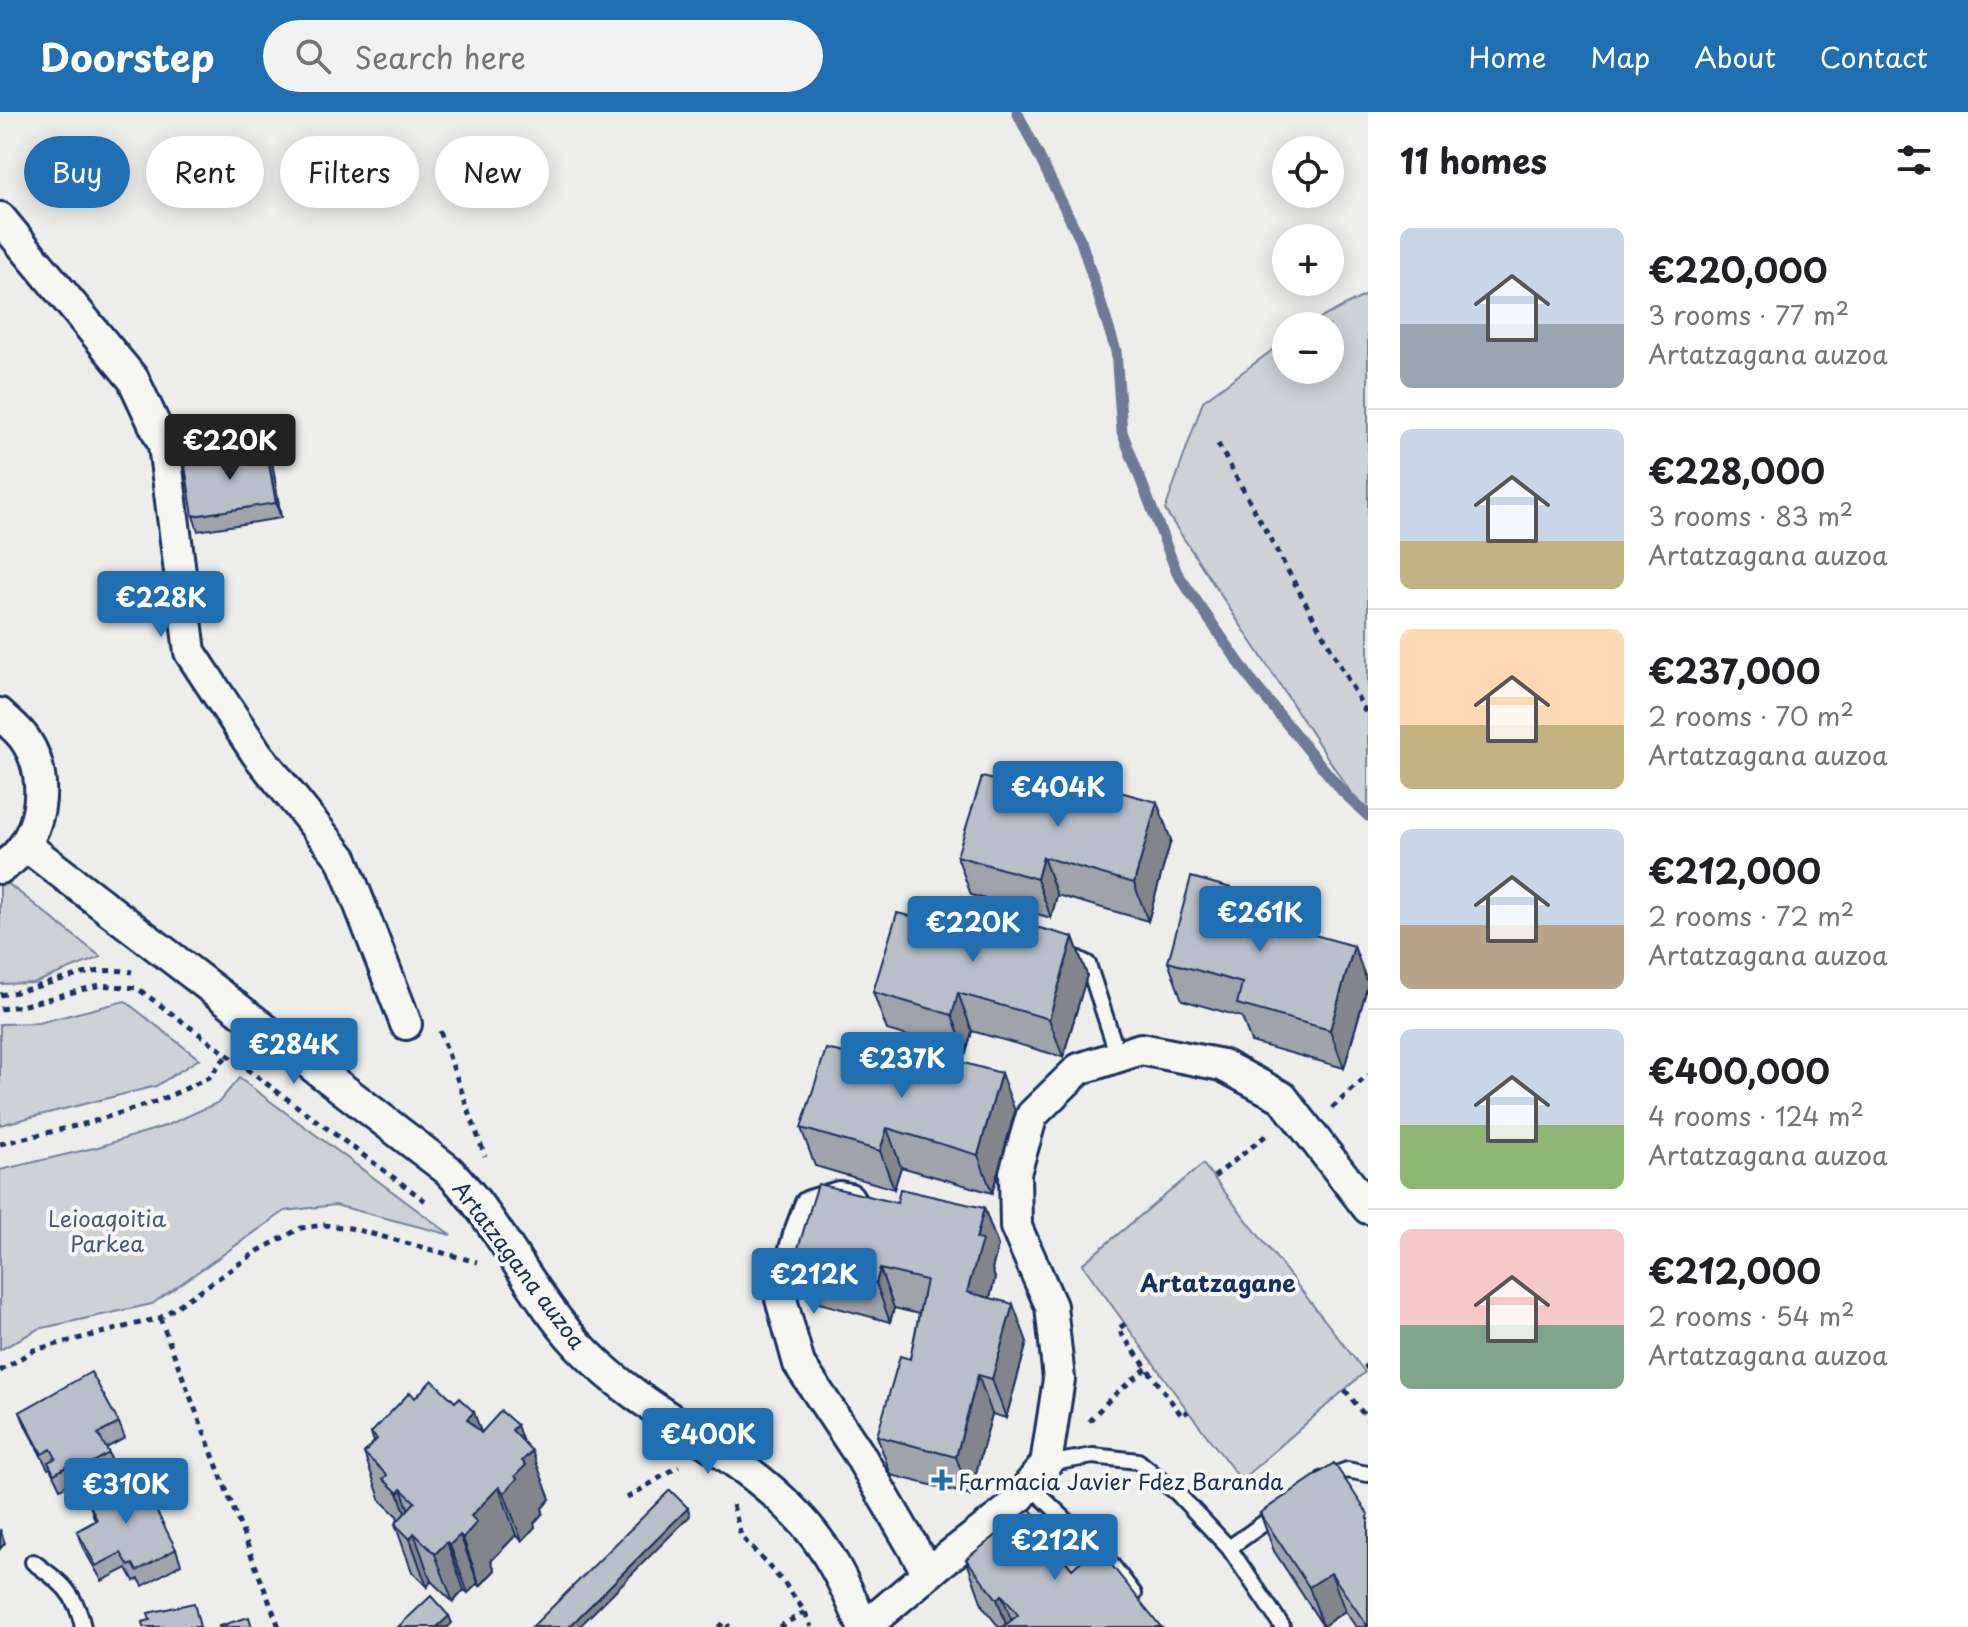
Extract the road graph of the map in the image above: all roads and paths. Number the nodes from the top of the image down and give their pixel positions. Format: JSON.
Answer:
{"nodes":[{"id":1,"x":0,"y":218,"type":"edge"},
{"id":2,"x":1218,"y":444,"type":"dead end"},
{"id":3,"x":0,"y":714,"type":"edge"},
{"id":4,"x":1368,"y":716,"type":"edge"},
{"id":5,"x":25,"y":845,"type":"junction"},
{"id":6,"x":0,"y":868,"type":"edge"},
{"id":7,"x":930,"y":922,"type":"edge"},
{"id":8,"x":1016,"y":936,"type":"edge"},
{"id":9,"x":1056,"y":947,"type":"edge"},
{"id":10,"x":142,"y":974,"type":"dead end"},
{"id":11,"x":0,"y":995,"type":"edge"},
{"id":12,"x":0,"y":1009,"type":"edge"},
{"id":13,"x":406,"y":1024,"type":"joint"},
{"id":14,"x":228,"y":1054,"type":"junction"},
{"id":15,"x":1118,"y":1056,"type":"junction"},
{"id":16,"x":1368,"y":1075,"type":"edge"},
{"id":17,"x":1337,"y":1104,"type":"dead end"},
{"id":18,"x":1294,"y":1113,"type":"junction"},
{"id":19,"x":0,"y":1144,"type":"edge"},
{"id":20,"x":490,"y":1165,"type":"dead end"},
{"id":21,"x":1214,"y":1177,"type":"dead end"},
{"id":22,"x":877,"y":1207,"type":"edge"},
{"id":23,"x":1368,"y":1208,"type":"edge"},
{"id":24,"x":437,"y":1210,"type":"dead end"},
{"id":25,"x":510,"y":1249,"type":"junction"},
{"id":26,"x":160,"y":1318,"type":"junction"},
{"id":27,"x":1125,"y":1324,"type":"dead end"},
{"id":28,"x":1147,"y":1368,"type":"junction"},
{"id":29,"x":0,"y":1371,"type":"edge"},
{"id":30,"x":1345,"y":1390,"type":"dead end"},
{"id":31,"x":1113,"y":1396,"type":"dead end"},
{"id":32,"x":1188,"y":1411,"type":"dead end"},
{"id":33,"x":1368,"y":1420,"type":"edge"},
{"id":34,"x":691,"y":1471,"type":"dead end"},
{"id":35,"x":1368,"y":1474,"type":"edge"},
{"id":36,"x":1038,"y":1475,"type":"junction"},
{"id":37,"x":1308,"y":1490,"type":"edge"},
{"id":38,"x":627,"y":1498,"type":"dead end"},
{"id":39,"x":733,"y":1503,"type":"dead end"},
{"id":40,"x":1284,"y":1508,"type":"edge"},
{"id":41,"x":1229,"y":1548,"type":"junction"},
{"id":42,"x":33,"y":1562,"type":"dead end"},
{"id":43,"x":928,"y":1573,"type":"junction"},
{"id":44,"x":1142,"y":1605,"type":"edge"},
{"id":45,"x":805,"y":1612,"type":"junction"},
{"id":46,"x":1282,"y":1626,"type":"edge"},
{"id":47,"x":83,"y":1627,"type":"edge"},
{"id":48,"x":279,"y":1627,"type":"edge"},
{"id":49,"x":718,"y":1627,"type":"edge"},
{"id":50,"x":729,"y":1627,"type":"edge"},
{"id":51,"x":779,"y":1627,"type":"edge"},
{"id":52,"x":811,"y":1627,"type":"edge"},
{"id":53,"x":864,"y":1627,"type":"edge"}],
"edges":[{"from":1,"to":13,"type":"street"},
{"from":2,"to":4,"type":"path"},
{"from":3,"to":5,"type":"street"},
{"from":5,"to":6,"type":"street"},
{"from":5,"to":25,"type":"street","name":"Artatzagana auzoa"},
{"from":7,"to":8,"type":"lane"},
{"from":9,"to":15,"type":"lane"},
{"from":10,"to":11,"type":"path"},
{"from":12,"to":14,"type":"path"},
{"from":13,"to":20,"type":"path"},
{"from":14,"to":19,"type":"path"},
{"from":14,"to":24,"type":"path"},
{"from":15,"to":18,"type":"street"},
{"from":15,"to":36,"type":"street"},
{"from":16,"to":17,"type":"path"},
{"from":18,"to":21,"type":"path"},
{"from":18,"to":23,"type":"street"},
{"from":22,"to":43,"type":"street"},
{"from":25,"to":26,"type":"path"},
{"from":25,"to":53,"type":"street","name":"Artatzagana auzoa"},
{"from":26,"to":29,"type":"path"},
{"from":26,"to":48,"type":"path"},
{"from":27,"to":28,"type":"path"},
{"from":28,"to":31,"type":"path"},
{"from":28,"to":32,"type":"path"},
{"from":30,"to":33,"type":"path"},
{"from":34,"to":38,"type":"path"},
{"from":35,"to":37,"type":"lane"},
{"from":36,"to":41,"type":"lane"},
{"from":36,"to":43,"type":"street","name":"Artatzagana auzoa"},
{"from":36,"to":44,"type":"lane"},
{"from":39,"to":45,"type":"path"},
{"from":40,"to":41,"type":"lane"},
{"from":41,"to":46,"type":"lane"},
{"from":42,"to":47,"type":"lane"},
{"from":43,"to":53,"type":"street","name":"Artatzagana auzoa"},
{"from":45,"to":51,"type":"path"},
{"from":45,"to":52,"type":"path"},
{"from":49,"to":50,"type":"path"}]}
